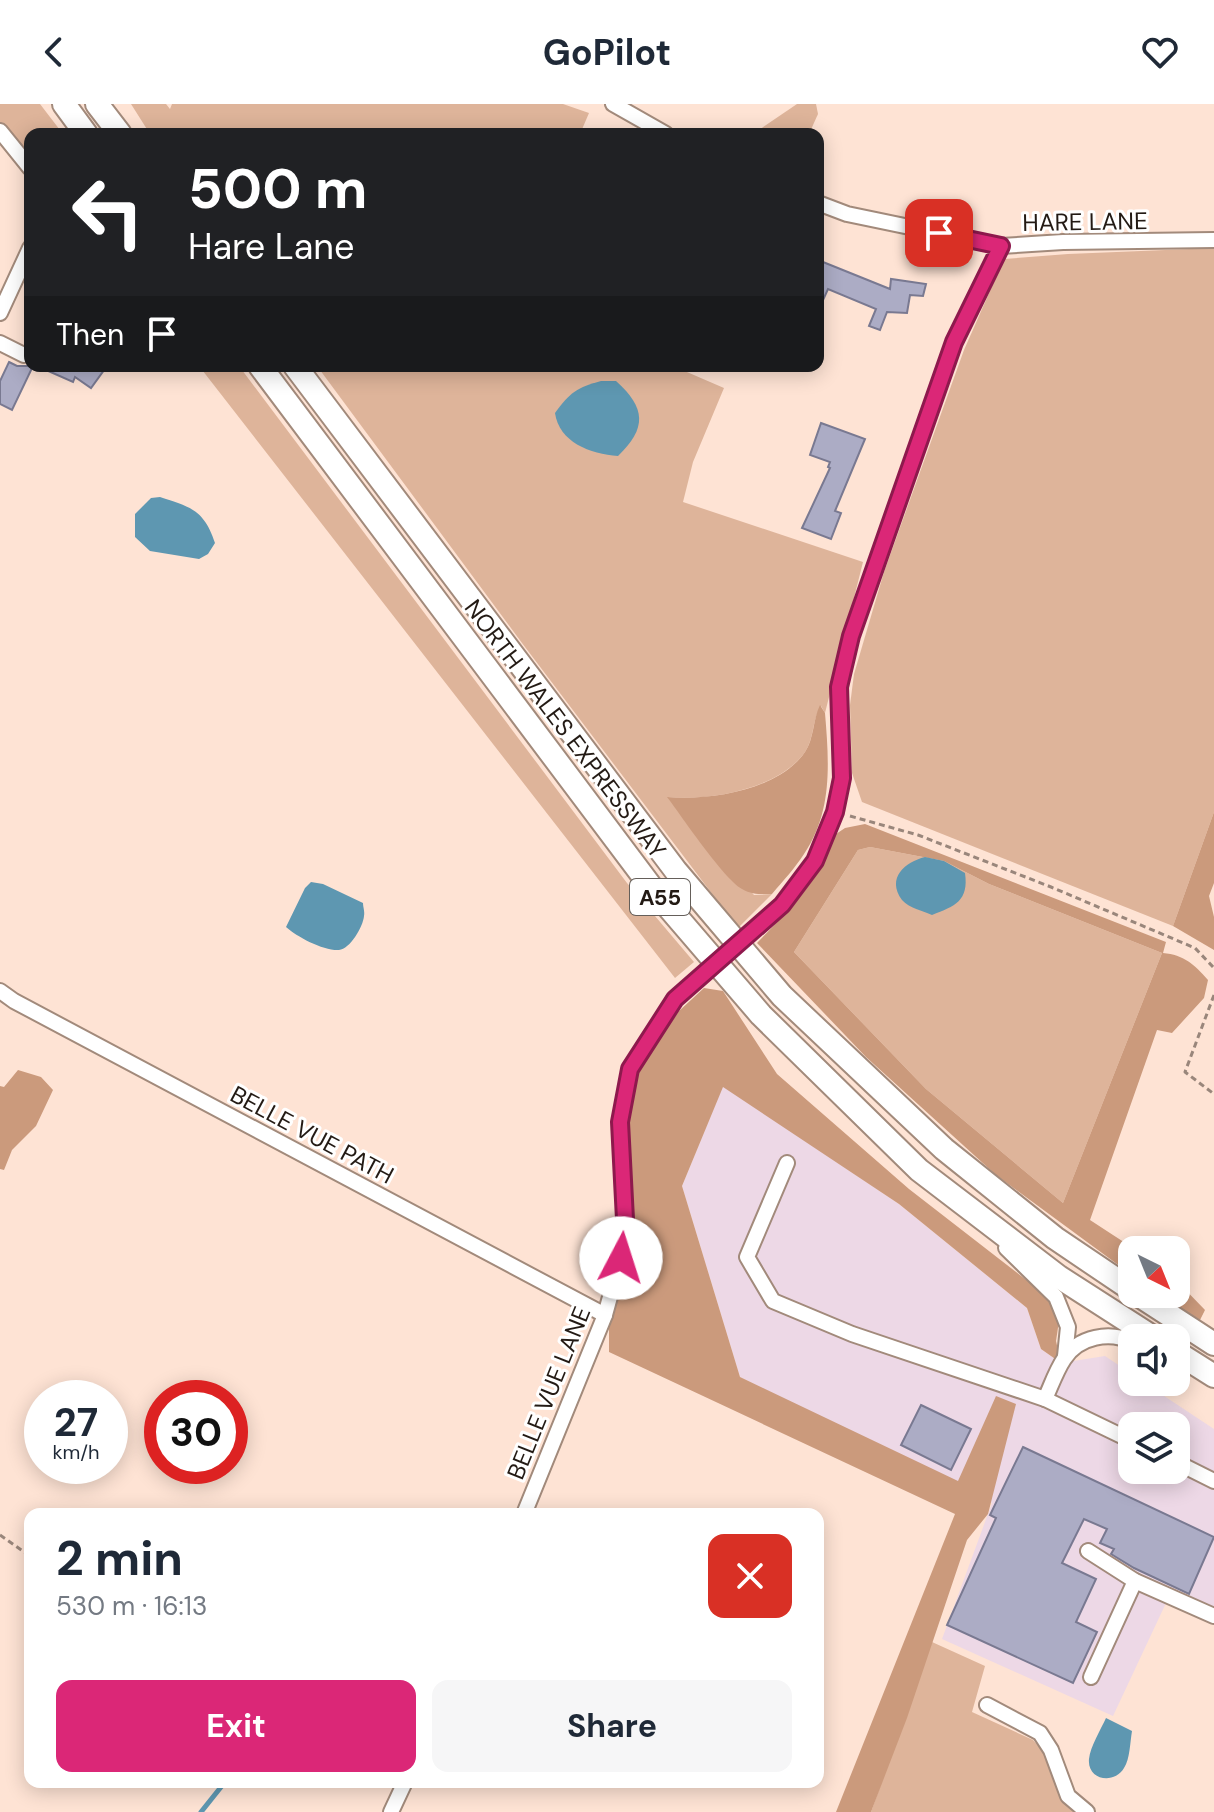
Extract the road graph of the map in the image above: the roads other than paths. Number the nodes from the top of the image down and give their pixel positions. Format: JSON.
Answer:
{"nodes":[{"id":1,"x":64,"y":104,"type":"edge"},
{"id":2,"x":613,"y":104,"type":"edge"},
{"id":3,"x":82,"y":128,"type":"edge"},
{"id":4,"x":655,"y":128,"type":"edge"},
{"id":5,"x":0,"y":131,"type":"edge"},
{"id":6,"x":24,"y":161,"type":"edge"},
{"id":7,"x":824,"y":205,"type":"edge"},
{"id":8,"x":1214,"y":240,"type":"edge"},
{"id":9,"x":1001,"y":246,"type":"junction"},
{"id":10,"x":24,"y":261,"type":"edge"},
{"id":11,"x":0,"y":313,"type":"edge"},
{"id":12,"x":0,"y":343,"type":"edge"},
{"id":13,"x":24,"y":355,"type":"dead end"},
{"id":14,"x":265,"y":372,"type":"edge"},
{"id":15,"x":300,"y":372,"type":"edge"},
{"id":16,"x":0,"y":991,"type":"edge"},
{"id":17,"x":787,"y":1163,"type":"dead end"},
{"id":18,"x":944,"y":1188,"type":"junction"},
{"id":19,"x":1118,"y":1281,"type":"edge"},
{"id":20,"x":1159,"y":1308,"type":"edge"},
{"id":21,"x":605,"y":1315,"type":"junction"},
{"id":22,"x":1132,"y":1324,"type":"edge"},
{"id":23,"x":1118,"y":1336,"type":"edge"},
{"id":24,"x":1214,"y":1344,"type":"edge"},
{"id":25,"x":1065,"y":1356,"type":"junction"},
{"id":26,"x":1190,"y":1361,"type":"edge"},
{"id":27,"x":1190,"y":1372,"type":"edge"},
{"id":28,"x":1214,"y":1376,"type":"edge"},
{"id":29,"x":1214,"y":1384,"type":"edge"},
{"id":30,"x":1045,"y":1399,"type":"junction"},
{"id":31,"x":1118,"y":1434,"type":"edge"},
{"id":32,"x":1190,"y":1469,"type":"edge"},
{"id":33,"x":1214,"y":1481,"type":"edge"},
{"id":34,"x":526,"y":1508,"type":"edge"},
{"id":35,"x":1088,"y":1551,"type":"dead end"},
{"id":36,"x":1135,"y":1581,"type":"junction"},
{"id":37,"x":1214,"y":1616,"type":"edge"},
{"id":38,"x":1091,"y":1677,"type":"dead end"},
{"id":39,"x":987,"y":1705,"type":"dead end"},
{"id":40,"x":402,"y":1788,"type":"edge"},
{"id":41,"x":391,"y":1812,"type":"edge"},
{"id":42,"x":1087,"y":1812,"type":"edge"}],
"edges":[{"from":1,"to":3,"type":"highway"},
{"from":2,"to":4,"type":"street"},
{"from":5,"to":6,"type":"street"},
{"from":7,"to":9,"type":"street","name":"HARE LANE"},
{"from":8,"to":9,"type":"street","name":"HARE LANE"},
{"from":9,"to":21,"type":"street","name":"BELLE VUE LANE","bridge":true},
{"from":10,"to":11,"type":"street"},
{"from":12,"to":13,"type":"street"},
{"from":14,"to":18,"type":"highway","name":"NORTH WALES EXPRESSWAY","number":"A55"},
{"from":15,"to":19,"type":"highway","name":"NORTH WALES EXPRESSWAY","number":"A55"},
{"from":16,"to":21,"type":"street","name":"BELLE VUE PATH"},
{"from":17,"to":30,"type":"street"},
{"from":18,"to":22,"type":"highway","name":"NORTH WALES EXPRESSWAY","number":"A55"},
{"from":18,"to":25,"type":"street"},
{"from":20,"to":24,"type":"highway"},
{"from":21,"to":34,"type":"street","name":"BELLE VUE LANE"},
{"from":23,"to":25,"type":"street"},
{"from":25,"to":30,"type":"street"},
{"from":26,"to":28,"type":"highway"},
{"from":27,"to":29,"type":"street"},
{"from":30,"to":31,"type":"street"},
{"from":32,"to":33,"type":"street"},
{"from":35,"to":36,"type":"street"},
{"from":36,"to":37,"type":"street"},
{"from":36,"to":38,"type":"street"},
{"from":39,"to":42,"type":"street"},
{"from":40,"to":41,"type":"street"}]}
